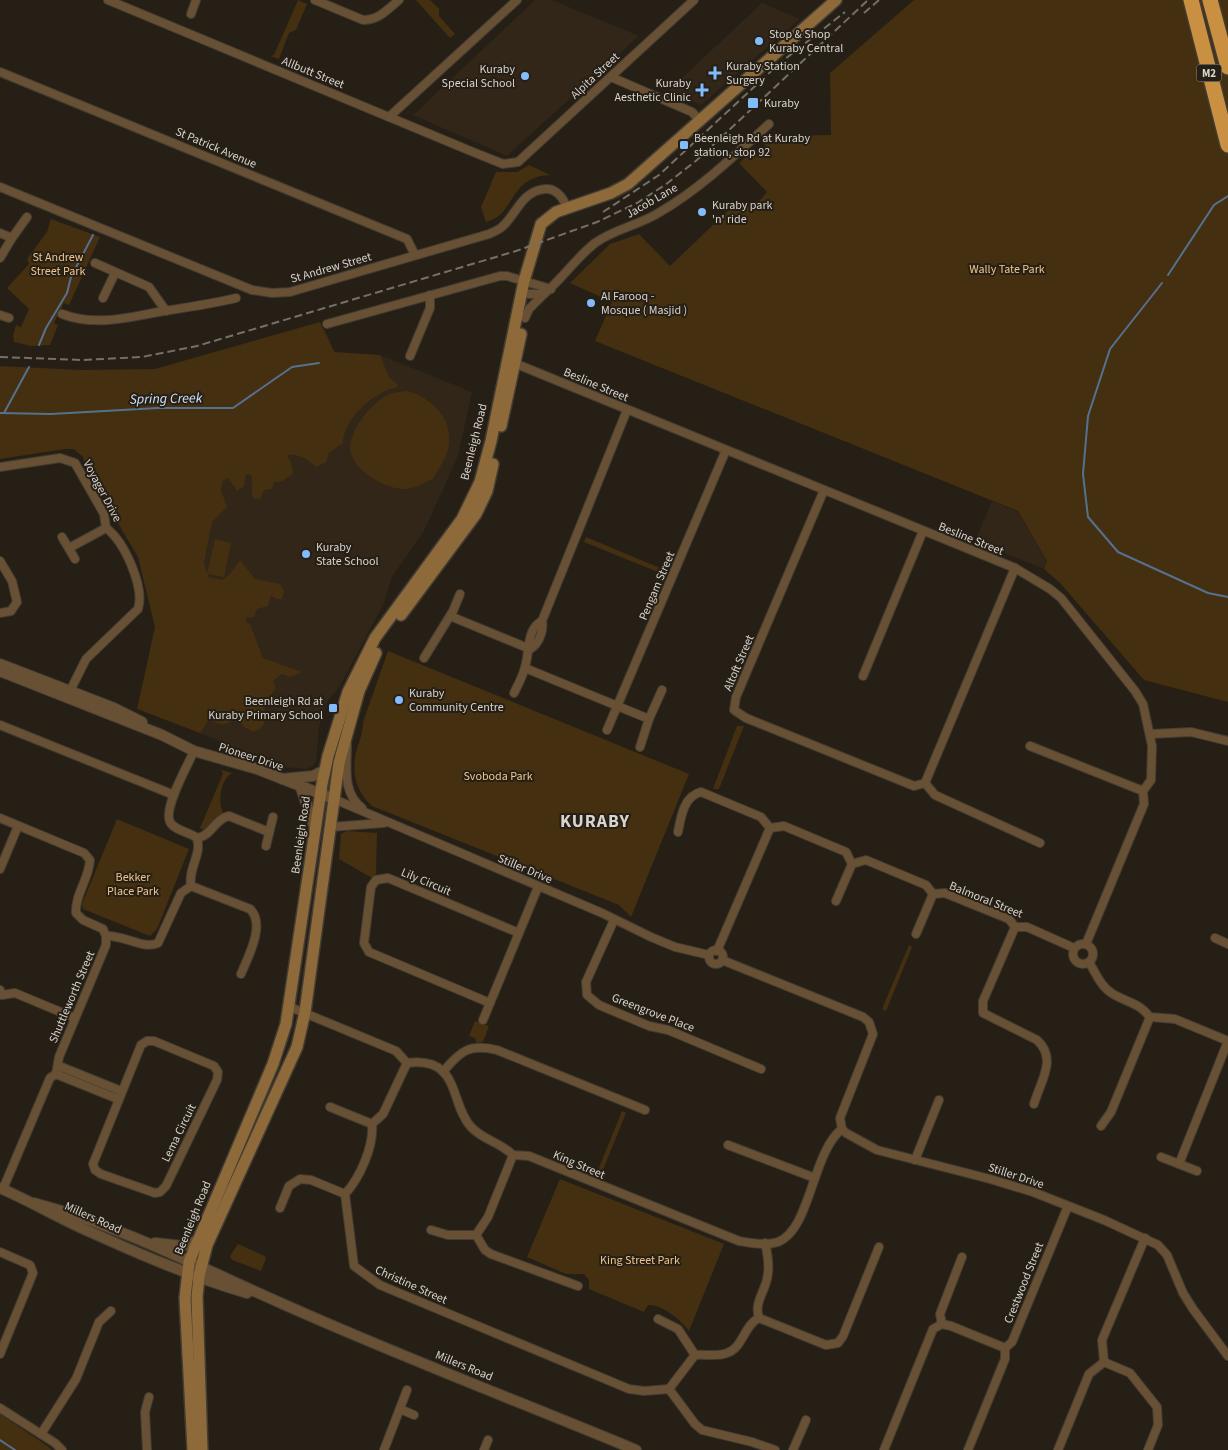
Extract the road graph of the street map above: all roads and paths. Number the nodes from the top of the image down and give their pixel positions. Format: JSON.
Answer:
{"nodes":[{"id":1,"x":108,"y":0,"type":"edge"},
{"id":2,"x":196,"y":0,"type":"edge"},
{"id":3,"x":315,"y":0,"type":"edge"},
{"id":4,"x":399,"y":0,"type":"edge"},
{"id":5,"x":517,"y":0,"type":"edge"},
{"id":6,"x":694,"y":0,"type":"edge"},
{"id":7,"x":836,"y":0,"type":"edge"},
{"id":8,"x":1190,"y":0,"type":"edge"},
{"id":9,"x":1210,"y":0,"type":"edge"},
{"id":10,"x":192,"y":14,"type":"dead end"},
{"id":11,"x":1228,"y":68,"type":"edge"},
{"id":12,"x":0,"y":72,"type":"edge"},
{"id":13,"x":611,"y":77,"type":"junction"},
{"id":14,"x":389,"y":117,"type":"junction"},
{"id":15,"x":700,"y":121,"type":"junction"},
{"id":16,"x":769,"y":124,"type":"dead end"},
{"id":17,"x":1228,"y":145,"type":"edge"},
{"id":18,"x":510,"y":165,"type":"joint"},
{"id":19,"x":0,"y":187,"type":"edge"},
{"id":20,"x":567,"y":207,"type":"junction"},
{"id":21,"x":27,"y":217,"type":"dead end"},
{"id":22,"x":0,"y":233,"type":"edge"},
{"id":23,"x":12,"y":238,"type":"junction"},
{"id":24,"x":415,"y":255,"type":"junction"},
{"id":25,"x":0,"y":258,"type":"edge"},
{"id":26,"x":95,"y":263,"type":"dead end"},
{"id":27,"x":115,"y":273,"type":"junction"},
{"id":28,"x":528,"y":286,"type":"junction"},
{"id":29,"x":547,"y":292,"type":"junction"},
{"id":30,"x":430,"y":295,"type":"junction"},
{"id":31,"x":103,"y":298,"type":"dead end"},
{"id":32,"x":236,"y":298,"type":"dead end"},
{"id":33,"x":166,"y":310,"type":"junction"},
{"id":34,"x":62,"y":314,"type":"dead end"},
{"id":35,"x":0,"y":315,"type":"edge"},
{"id":36,"x":9,"y":318,"type":"dead end"},
{"id":37,"x":525,"y":318,"type":"junction"},
{"id":38,"x":327,"y":324,"type":"dead end"},
{"id":39,"x":410,"y":356,"type":"dead end"},
{"id":40,"x":511,"y":364,"type":"junction"},
{"id":41,"x":627,"y":410,"type":"junction"},
{"id":42,"x":726,"y":450,"type":"junction"},
{"id":43,"x":0,"y":467,"type":"edge"},
{"id":44,"x":824,"y":490,"type":"junction"},
{"id":45,"x":106,"y":528,"type":"junction"},
{"id":46,"x":923,"y":531,"type":"junction"},
{"id":47,"x":62,"y":537,"type":"dead end"},
{"id":48,"x":69,"y":548,"type":"junction"},
{"id":49,"x":74,"y":559,"type":"dead end"},
{"id":50,"x":0,"y":561,"type":"edge"},
{"id":51,"x":1015,"y":568,"type":"junction"},
{"id":52,"x":460,"y":594,"type":"dead end"},
{"id":53,"x":0,"y":614,"type":"edge"},
{"id":54,"x":450,"y":616,"type":"junction"},
{"id":55,"x":530,"y":649,"type":"junction"},
{"id":56,"x":424,"y":658,"type":"dead end"},
{"id":57,"x":0,"y":664,"type":"edge"},
{"id":58,"x":525,"y":668,"type":"junction"},
{"id":59,"x":0,"y":671,"type":"edge"},
{"id":60,"x":863,"y":676,"type":"dead end"},
{"id":61,"x":662,"y":690,"type":"dead end"},
{"id":62,"x":70,"y":691,"type":"junction"},
{"id":63,"x":514,"y":693,"type":"dead end"},
{"id":64,"x":616,"y":706,"type":"junction"},
{"id":65,"x":649,"y":719,"type":"junction"},
{"id":66,"x":0,"y":725,"type":"edge"},
{"id":67,"x":348,"y":725,"type":"junction"},
{"id":68,"x":607,"y":730,"type":"dead end"},
{"id":69,"x":1151,"y":734,"type":"junction"},
{"id":70,"x":162,"y":735,"type":"junction"},
{"id":71,"x":1228,"y":742,"type":"edge"},
{"id":72,"x":1030,"y":746,"type":"dead end"},
{"id":73,"x":640,"y":747,"type":"dead end"},
{"id":74,"x":194,"y":751,"type":"junction"},
{"id":75,"x":325,"y":770,"type":"junction"},
{"id":76,"x":281,"y":779,"type":"junction"},
{"id":77,"x":925,"y":783,"type":"junction"},
{"id":78,"x":301,"y":788,"type":"junction"},
{"id":79,"x":1144,"y":791,"type":"junction"},
{"id":80,"x":174,"y":795,"type":"junction"},
{"id":81,"x":320,"y":795,"type":"junction"},
{"id":82,"x":334,"y":799,"type":"junction"},
{"id":83,"x":273,"y":817,"type":"dead end"},
{"id":84,"x":0,"y":818,"type":"edge"},
{"id":85,"x":377,"y":819,"type":"junction"},
{"id":86,"x":386,"y":823,"type":"junction"},
{"id":87,"x":18,"y":826,"type":"junction"},
{"id":88,"x":330,"y":827,"type":"junction"},
{"id":89,"x":770,"y":828,"type":"junction"},
{"id":90,"x":315,"y":830,"type":"junction"},
{"id":91,"x":270,"y":832,"type":"junction"},
{"id":92,"x":678,"y":832,"type":"dead end"},
{"id":93,"x":197,"y":838,"type":"junction"},
{"id":94,"x":1040,"y":843,"type":"dead end"},
{"id":95,"x":266,"y":846,"type":"dead end"},
{"id":96,"x":852,"y":864,"type":"junction"},
{"id":97,"x":0,"y":869,"type":"edge"},
{"id":98,"x":191,"y":886,"type":"junction"},
{"id":99,"x":538,"y":887,"type":"junction"},
{"id":100,"x":933,"y":894,"type":"junction"},
{"id":101,"x":836,"y":901,"type":"dead end"},
{"id":102,"x":614,"y":920,"type":"junction"},
{"id":103,"x":1015,"y":927,"type":"junction"},
{"id":104,"x":519,"y":934,"type":"junction"},
{"id":105,"x":916,"y":934,"type":"dead end"},
{"id":106,"x":106,"y":936,"type":"junction"},
{"id":107,"x":1215,"y":938,"type":"dead end"},
{"id":108,"x":1086,"y":944,"type":"junction"},
{"id":109,"x":1228,"y":944,"type":"edge"},
{"id":110,"x":1074,"y":948,"type":"junction"},
{"id":111,"x":713,"y":953,"type":"junction"},
{"id":112,"x":722,"y":960,"type":"junction"},
{"id":113,"x":1089,"y":962,"type":"junction"},
{"id":114,"x":241,"y":974,"type":"dead end"},
{"id":115,"x":1,"y":995,"type":"edge"},
{"id":116,"x":490,"y":1003,"type":"junction"},
{"id":117,"x":290,"y":1007,"type":"junction"},
{"id":118,"x":305,"y":1012,"type":"junction"},
{"id":119,"x":1150,"y":1017,"type":"junction"},
{"id":120,"x":75,"y":1018,"type":"junction"},
{"id":121,"x":483,"y":1020,"type":"dead end"},
{"id":122,"x":1228,"y":1042,"type":"edge"},
{"id":123,"x":407,"y":1063,"type":"junction"},
{"id":124,"x":761,"y":1069,"type":"dead end"},
{"id":125,"x":58,"y":1070,"type":"junction"},
{"id":126,"x":443,"y":1072,"type":"junction"},
{"id":127,"x":119,"y":1095,"type":"junction"},
{"id":128,"x":939,"y":1100,"type":"dead end"},
{"id":129,"x":1034,"y":1104,"type":"dead end"},
{"id":130,"x":330,"y":1107,"type":"dead end"},
{"id":131,"x":645,"y":1110,"type":"dead end"},
{"id":132,"x":372,"y":1124,"type":"junction"},
{"id":133,"x":1101,"y":1126,"type":"dead end"},
{"id":134,"x":842,"y":1129,"type":"junction"},
{"id":135,"x":728,"y":1145,"type":"dead end"},
{"id":136,"x":513,"y":1155,"type":"junction"},
{"id":137,"x":1161,"y":1157,"type":"dead end"},
{"id":138,"x":916,"y":1160,"type":"junction"},
{"id":139,"x":1178,"y":1164,"type":"junction"},
{"id":140,"x":1197,"y":1171,"type":"dead end"},
{"id":141,"x":815,"y":1178,"type":"junction"},
{"id":142,"x":1,"y":1189,"type":"edge"},
{"id":143,"x":345,"y":1194,"type":"junction"},
{"id":144,"x":34,"y":1203,"type":"junction"},
{"id":145,"x":1068,"y":1206,"type":"junction"},
{"id":146,"x":280,"y":1208,"type":"dead end"},
{"id":147,"x":431,"y":1230,"type":"dead end"},
{"id":148,"x":476,"y":1235,"type":"junction"},
{"id":149,"x":1145,"y":1238,"type":"junction"},
{"id":150,"x":196,"y":1241,"type":"junction"},
{"id":151,"x":144,"y":1242,"type":"junction"},
{"id":152,"x":765,"y":1243,"type":"junction"},
{"id":153,"x":879,"y":1247,"type":"dead end"},
{"id":154,"x":0,"y":1252,"type":"edge"},
{"id":155,"x":962,"y":1257,"type":"dead end"},
{"id":156,"x":188,"y":1267,"type":"junction"},
{"id":157,"x":200,"y":1271,"type":"junction"},
{"id":158,"x":578,"y":1286,"type":"dead end"},
{"id":159,"x":111,"y":1312,"type":"dead end"},
{"id":160,"x":759,"y":1318,"type":"junction"},
{"id":161,"x":658,"y":1319,"type":"dead end"},
{"id":162,"x":942,"y":1324,"type":"junction"},
{"id":163,"x":1005,"y":1348,"type":"junction"},
{"id":164,"x":0,"y":1354,"type":"edge"},
{"id":165,"x":695,"y":1355,"type":"junction"},
{"id":166,"x":1228,"y":1356,"type":"edge"},
{"id":167,"x":1104,"y":1362,"type":"junction"},
{"id":168,"x":407,"y":1390,"type":"dead end"},
{"id":169,"x":669,"y":1390,"type":"junction"},
{"id":170,"x":149,"y":1397,"type":"dead end"},
{"id":171,"x":0,"y":1408,"type":"edge"},
{"id":172,"x":400,"y":1409,"type":"junction"},
{"id":173,"x":414,"y":1415,"type":"dead end"},
{"id":174,"x":806,"y":1420,"type":"dead end"},
{"id":175,"x":41,"y":1434,"type":"junction"},
{"id":176,"x":488,"y":1440,"type":"dead end"},
{"id":177,"x":62,"y":1450,"type":"edge"},
{"id":178,"x":147,"y":1450,"type":"edge"},
{"id":179,"x":193,"y":1450,"type":"edge"},
{"id":180,"x":202,"y":1450,"type":"edge"},
{"id":181,"x":384,"y":1450,"type":"edge"},
{"id":182,"x":484,"y":1450,"type":"edge"},
{"id":183,"x":636,"y":1450,"type":"edge"},
{"id":184,"x":775,"y":1450,"type":"edge"},
{"id":185,"x":793,"y":1450,"type":"edge"},
{"id":186,"x":884,"y":1450,"type":"edge"},
{"id":187,"x":968,"y":1450,"type":"edge"},
{"id":188,"x":1058,"y":1450,"type":"edge"},
{"id":189,"x":1148,"y":1450,"type":"edge"}],
"edges":[{"from":1,"to":14,"type":"street","name":"Allbutt Street"},
{"from":2,"to":10,"type":"street"},
{"from":3,"to":4,"type":"street"},
{"from":5,"to":14,"type":"street"},
{"from":6,"to":13,"type":"street","name":"Alpita Street"},
{"from":7,"to":15,"type":"main road","name":"Beenleigh Road"},
{"from":8,"to":17,"type":"highway","number":"M2"},
{"from":9,"to":11,"type":"highway","number":"M2"},
{"from":12,"to":24,"type":"street","name":"St Patrick Avenue"},
{"from":13,"to":15,"type":"street"},
{"from":13,"to":18,"type":"street","name":"Alpita Street"},
{"from":14,"to":18,"type":"street","name":"Allbutt Street"},
{"from":15,"to":20,"type":"main road","name":"Beenleigh Road"},
{"from":16,"to":29,"type":"street","name":"Jacob Lane"},
{"from":19,"to":24,"type":"street","name":"St Andrew Street"},
{"from":20,"to":24,"type":"street","name":"St Andrew Street"},
{"from":20,"to":28,"type":"main road","name":"Beenleigh Road"},
{"from":21,"to":23,"type":"street"},
{"from":22,"to":23,"type":"street"},
{"from":23,"to":25,"type":"street"},
{"from":26,"to":27,"type":"street"},
{"from":27,"to":31,"type":"street"},
{"from":27,"to":33,"type":"street"},
{"from":28,"to":29,"type":"street"},
{"from":28,"to":29,"type":"street"},
{"from":28,"to":30,"type":"street"},
{"from":28,"to":37,"type":"main road","name":"Beenleigh Road"},
{"from":28,"to":40,"type":"main road","name":"Beenleigh Road"},
{"from":29,"to":37,"type":"street","name":"Jacob Lane"},
{"from":30,"to":38,"type":"street"},
{"from":30,"to":39,"type":"street"},
{"from":32,"to":33,"type":"street"},
{"from":33,"to":34,"type":"street"},
{"from":35,"to":36,"type":"street"},
{"from":37,"to":40,"type":"main road","name":"Beenleigh Road"},
{"from":40,"to":41,"type":"street","name":"Besline Street"},
{"from":40,"to":67,"type":"main road","name":"Beenleigh Road"},
{"from":40,"to":75,"type":"main road","name":"Beenleigh Road"},
{"from":41,"to":42,"type":"street","name":"Besline Street"},
{"from":41,"to":55,"type":"street"},
{"from":42,"to":44,"type":"street","name":"Besline Street"},
{"from":42,"to":64,"type":"street","name":"Pengam Street"},
{"from":43,"to":45,"type":"street","name":"Voyager Drive"},
{"from":44,"to":46,"type":"street","name":"Besline Street"},
{"from":44,"to":77,"type":"street","name":"Altoft Street"},
{"from":45,"to":48,"type":"street"},
{"from":45,"to":62,"type":"street","name":"Voyager Drive"},
{"from":46,"to":51,"type":"street","name":"Besline Street"},
{"from":46,"to":60,"type":"street"},
{"from":47,"to":48,"type":"street"},
{"from":48,"to":49,"type":"street"},
{"from":50,"to":53,"type":"street"},
{"from":51,"to":69,"type":"street","name":"Besline Street"},
{"from":51,"to":77,"type":"street"},
{"from":52,"to":54,"type":"street"},
{"from":54,"to":55,"type":"street"},
{"from":54,"to":56,"type":"street"},
{"from":55,"to":58,"type":"street"},
{"from":57,"to":62,"type":"street","name":"Pioneer Drive"},
{"from":58,"to":63,"type":"street"},
{"from":58,"to":64,"type":"street"},
{"from":59,"to":70,"type":"street","name":"Pioneer Drive"},
{"from":61,"to":65,"type":"street"},
{"from":62,"to":70,"type":"street","name":"Pioneer Drive"},
{"from":64,"to":65,"type":"street"},
{"from":64,"to":68,"type":"street","name":"Pengam Street"},
{"from":65,"to":73,"type":"street"},
{"from":66,"to":80,"type":"street"},
{"from":67,"to":82,"type":"main road","name":"Beenleigh Road"},
{"from":67,"to":85,"type":"street"},
{"from":69,"to":71,"type":"street"},
{"from":69,"to":79,"type":"street","name":"Besline Street"},
{"from":70,"to":74,"type":"street","name":"Pioneer Drive"},
{"from":72,"to":79,"type":"street"},
{"from":74,"to":76,"type":"street","name":"Pioneer Drive"},
{"from":74,"to":80,"type":"street"},
{"from":75,"to":76,"type":"street"},
{"from":75,"to":81,"type":"main road","name":"Beenleigh Road"},
{"from":76,"to":78,"type":"street","name":"Pioneer Drive"},
{"from":77,"to":94,"type":"street"},
{"from":78,"to":81,"type":"street","name":"Pioneer Drive"},
{"from":78,"to":90,"type":"street"},
{"from":79,"to":108,"type":"street","name":"Besline Street"},
{"from":80,"to":93,"type":"street"},
{"from":81,"to":82,"type":"street","name":"Pioneer Drive"},
{"from":81,"to":90,"type":"main road","name":"Beenleigh Road"},
{"from":82,"to":85,"type":"street","name":"Stiller Drive"},
{"from":82,"to":88,"type":"main road","name":"Beenleigh Road"},
{"from":83,"to":91,"type":"street"},
{"from":84,"to":87,"type":"street"},
{"from":85,"to":86,"type":"street","name":"Stiller Drive"},
{"from":86,"to":88,"type":"street"},
{"from":86,"to":99,"type":"street","name":"Stiller Drive"},
{"from":87,"to":97,"type":"street"},
{"from":87,"to":106,"type":"street"},
{"from":88,"to":118,"type":"main road","name":"Beenleigh Road"},
{"from":89,"to":92,"type":"street"},
{"from":89,"to":96,"type":"street"},
{"from":89,"to":111,"type":"street"},
{"from":90,"to":117,"type":"main road","name":"Beenleigh Road"},
{"from":91,"to":93,"type":"street"},
{"from":91,"to":95,"type":"street"},
{"from":93,"to":98,"type":"street"},
{"from":96,"to":100,"type":"street","name":"Balmoral Street"},
{"from":96,"to":101,"type":"street"},
{"from":98,"to":106,"type":"street"},
{"from":98,"to":114,"type":"street"},
{"from":99,"to":102,"type":"street","name":"Stiller Drive"},
{"from":99,"to":104,"type":"street"},
{"from":100,"to":103,"type":"street","name":"Balmoral Street"},
{"from":100,"to":105,"type":"street"},
{"from":102,"to":111,"type":"street","name":"Stiller Drive"},
{"from":102,"to":124,"type":"street","name":"Greengrove Place"},
{"from":103,"to":110,"type":"street","name":"Balmoral Street"},
{"from":103,"to":129,"type":"street"},
{"from":104,"to":116,"type":"street"},
{"from":104,"to":116,"type":"street","name":"Lily Circuit"},
{"from":106,"to":120,"type":"street","name":"Shuttleworth Street"},
{"from":107,"to":109,"type":"street"},
{"from":108,"to":110,"type":"street"},
{"from":108,"to":113,"type":"street"},
{"from":110,"to":113,"type":"street"},
{"from":111,"to":112,"type":"street"},
{"from":111,"to":112,"type":"street","name":"Stiller Drive"},
{"from":112,"to":134,"type":"street"},
{"from":113,"to":119,"type":"street"},
{"from":115,"to":120,"type":"street"},
{"from":116,"to":121,"type":"street"},
{"from":117,"to":118,"type":"street"},
{"from":117,"to":150,"type":"main road","name":"Beenleigh Road"},
{"from":118,"to":123,"type":"street"},
{"from":118,"to":157,"type":"main road","name":"Beenleigh Road"},
{"from":119,"to":122,"type":"street"},
{"from":119,"to":133,"type":"street"},
{"from":120,"to":125,"type":"street","name":"Shuttleworth Street"},
{"from":122,"to":139,"type":"street"},
{"from":123,"to":126,"type":"street"},
{"from":123,"to":132,"type":"street"},
{"from":125,"to":127,"type":"street"},
{"from":125,"to":142,"type":"street","name":"Shuttleworth Street"},
{"from":126,"to":131,"type":"street"},
{"from":126,"to":136,"type":"street","name":"King Street"},
{"from":127,"to":127,"type":"street","name":"Lema Circuit"},
{"from":128,"to":138,"type":"street"},
{"from":130,"to":132,"type":"street"},
{"from":132,"to":143,"type":"street"},
{"from":134,"to":138,"type":"street","name":"Stiller Drive"},
{"from":134,"to":141,"type":"street","name":"King Street"},
{"from":135,"to":141,"type":"street"},
{"from":136,"to":148,"type":"street"},
{"from":136,"to":152,"type":"street","name":"King Street"},
{"from":137,"to":139,"type":"street"},
{"from":138,"to":145,"type":"street","name":"Stiller Drive"},
{"from":139,"to":140,"type":"street"},
{"from":141,"to":152,"type":"street","name":"King Street"},
{"from":142,"to":144,"type":"street","name":"Millers Road"},
{"from":143,"to":146,"type":"street"},
{"from":143,"to":169,"type":"street","name":"Christine Street"},
{"from":144,"to":151,"type":"street","name":"Millers Road"},
{"from":144,"to":156,"type":"street","name":"Millers Road"},
{"from":145,"to":149,"type":"street","name":"Stiller Drive"},
{"from":145,"to":163,"type":"street","name":"Crestwood Street"},
{"from":147,"to":148,"type":"street"},
{"from":148,"to":158,"type":"street"},
{"from":149,"to":166,"type":"street","name":"Stiller Drive"},
{"from":149,"to":167,"type":"street"},
{"from":150,"to":151,"type":"street"},
{"from":150,"to":156,"type":"main road","name":"Beenleigh Road"},
{"from":151,"to":156,"type":"street","name":"Millers Road"},
{"from":152,"to":160,"type":"street"},
{"from":153,"to":160,"type":"street"},
{"from":154,"to":164,"type":"street"},
{"from":155,"to":162,"type":"street"},
{"from":156,"to":157,"type":"street","name":"Millers Road"},
{"from":156,"to":179,"type":"main road","name":"Beenleigh Road"},
{"from":157,"to":180,"type":"main road","name":"Beenleigh Road"},
{"from":157,"to":183,"type":"street","name":"Millers Road"},
{"from":159,"to":175,"type":"street"},
{"from":160,"to":165,"type":"street"},
{"from":161,"to":165,"type":"street"},
{"from":162,"to":163,"type":"street"},
{"from":162,"to":186,"type":"street"},
{"from":163,"to":187,"type":"street","name":"Crestwood Street"},
{"from":165,"to":169,"type":"street"},
{"from":167,"to":188,"type":"street"},
{"from":167,"to":189,"type":"street"},
{"from":168,"to":172,"type":"street"},
{"from":169,"to":184,"type":"street"},
{"from":170,"to":178,"type":"street"},
{"from":171,"to":175,"type":"street"},
{"from":172,"to":173,"type":"street"},
{"from":172,"to":181,"type":"street"},
{"from":174,"to":185,"type":"street"},
{"from":175,"to":177,"type":"street"},
{"from":176,"to":182,"type":"street"}]}
